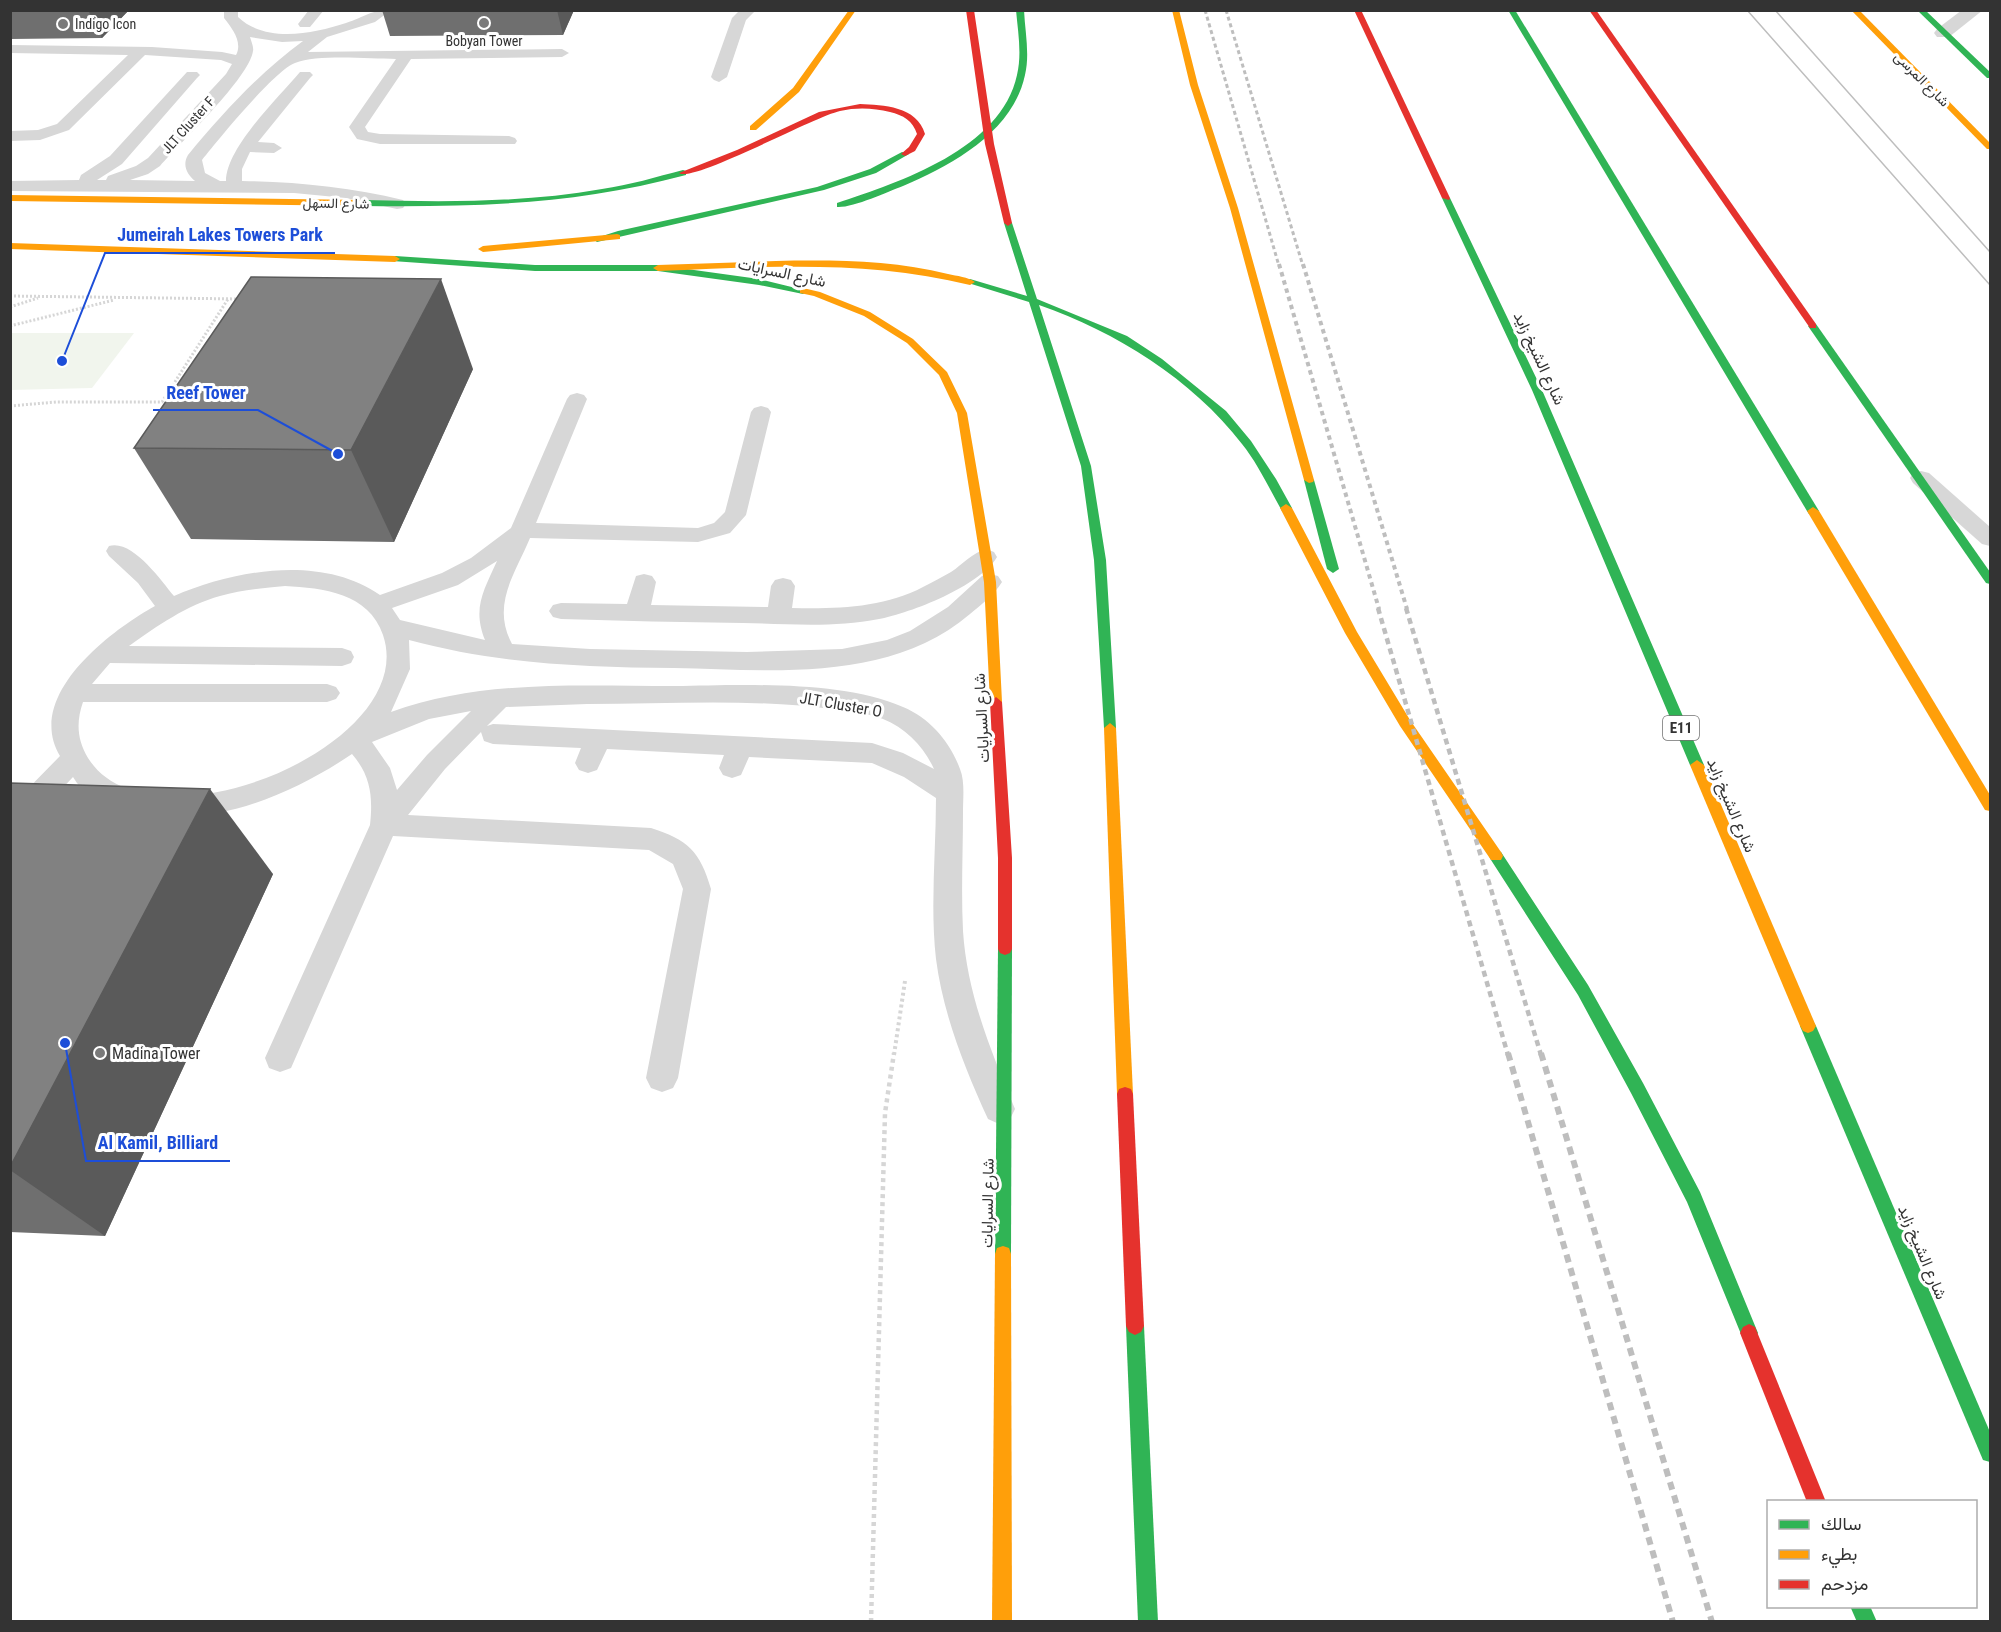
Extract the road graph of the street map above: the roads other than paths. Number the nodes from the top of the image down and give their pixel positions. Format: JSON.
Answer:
{"nodes":[{"id":1,"x":317,"y":10,"type":"edge"},
{"id":2,"x":384,"y":10,"type":"edge"},
{"id":3,"x":749,"y":10,"type":"edge"},
{"id":4,"x":854,"y":10,"type":"edge"},
{"id":5,"x":970,"y":10,"type":"edge"},
{"id":6,"x":1020,"y":10,"type":"edge"},
{"id":7,"x":1175,"y":10,"type":"edge"},
{"id":8,"x":1357,"y":10,"type":"edge"},
{"id":9,"x":1511,"y":10,"type":"edge"},
{"id":10,"x":1592,"y":10,"type":"edge"},
{"id":11,"x":1854,"y":10,"type":"edge"},
{"id":12,"x":1920,"y":10,"type":"edge"},
{"id":13,"x":1975,"y":10,"type":"edge"},
{"id":14,"x":233,"y":23,"type":"edge"},
{"id":15,"x":305,"y":24,"type":"dead end"},
{"id":16,"x":356,"y":26,"type":"junction"},
{"id":17,"x":1943,"y":33,"type":"junction"},
{"id":18,"x":322,"y":34,"type":"junction"},
{"id":19,"x":200,"y":40,"type":"dead end"},
{"id":20,"x":10,"y":49,"type":"edge"},
{"id":21,"x":146,"y":51,"type":"junction"},
{"id":22,"x":562,"y":53,"type":"dead end"},
{"id":23,"x":381,"y":54,"type":"junction"},
{"id":24,"x":407,"y":54,"type":"junction"},
{"id":25,"x":287,"y":60,"type":"junction"},
{"id":26,"x":242,"y":62,"type":"junction"},
{"id":27,"x":192,"y":75,"type":"dead end"},
{"id":28,"x":305,"y":75,"type":"dead end"},
{"id":29,"x":1990,"y":75,"type":"edge"},
{"id":30,"x":719,"y":77,"type":"dead end"},
{"id":31,"x":150,"y":102,"type":"dead end"},
{"id":32,"x":168,"y":102,"type":"junction"},
{"id":33,"x":281,"y":105,"type":"junction"},
{"id":34,"x":299,"y":105,"type":"dead end"},
{"id":35,"x":10,"y":136,"type":"edge"},
{"id":36,"x":509,"y":141,"type":"dead end"},
{"id":37,"x":108,"y":144,"type":"dead end"},
{"id":38,"x":131,"y":144,"type":"junction"},
{"id":39,"x":246,"y":147,"type":"junction"},
{"id":40,"x":1990,"y":147,"type":"edge"},
{"id":41,"x":274,"y":148,"type":"dead end"},
{"id":42,"x":660,"y":180,"type":"junction"},
{"id":43,"x":84,"y":185,"type":"junction"},
{"id":44,"x":10,"y":186,"type":"edge"},
{"id":45,"x":216,"y":186,"type":"junction"},
{"id":46,"x":234,"y":186,"type":"junction"},
{"id":47,"x":10,"y":198,"type":"edge"},
{"id":48,"x":397,"y":204,"type":"junction"},
{"id":49,"x":831,"y":207,"type":"dead end"},
{"id":50,"x":699,"y":230,"type":"dead end"},
{"id":51,"x":597,"y":239,"type":"junction"},
{"id":52,"x":10,"y":246,"type":"edge"},
{"id":53,"x":416,"y":260,"type":"junction"},
{"id":54,"x":658,"y":268,"type":"junction"},
{"id":55,"x":577,"y":399,"type":"dead end"},
{"id":56,"x":761,"y":412,"type":"dead end"},
{"id":57,"x":1919,"y":477,"type":"junction"},
{"id":58,"x":523,"y":530,"type":"junction"},
{"id":59,"x":1990,"y":538,"type":"edge"},
{"id":60,"x":117,"y":551,"type":"dead end"},
{"id":61,"x":986,"y":557,"type":"junction"},
{"id":62,"x":1990,"y":580,"type":"edge"},
{"id":63,"x":644,"y":582,"type":"dead end"},
{"id":64,"x":990,"y":582,"type":"junction"},
{"id":65,"x":783,"y":586,"type":"dead end"},
{"id":66,"x":377,"y":604,"type":"junction"},
{"id":67,"x":169,"y":607,"type":"junction"},
{"id":68,"x":561,"y":611,"type":"dead end"},
{"id":69,"x":637,"y":612,"type":"junction"},
{"id":70,"x":779,"y":615,"type":"junction"},
{"id":71,"x":394,"y":627,"type":"junction"},
{"id":72,"x":1351,"y":633,"type":"junction"},
{"id":73,"x":503,"y":650,"type":"junction"},
{"id":74,"x":102,"y":654,"type":"junction"},
{"id":75,"x":342,"y":657,"type":"dead end"},
{"id":76,"x":74,"y":693,"type":"junction"},
{"id":77,"x":327,"y":693,"type":"dead end"},
{"id":78,"x":499,"y":698,"type":"junction"},
{"id":79,"x":493,"y":734,"type":"dead end"},
{"id":80,"x":354,"y":739,"type":"junction"},
{"id":81,"x":598,"y":739,"type":"junction"},
{"id":82,"x":72,"y":761,"type":"junction"},
{"id":83,"x":588,"y":763,"type":"dead end"},
{"id":84,"x":950,"y":795,"type":"junction"},
{"id":85,"x":1990,"y":806,"type":"edge"},
{"id":86,"x":10,"y":825,"type":"edge"},
{"id":87,"x":384,"y":825,"type":"junction"},
{"id":88,"x":280,"y":1058,"type":"dead end"},
{"id":89,"x":662,"y":1078,"type":"dead end"},
{"id":90,"x":1004,"y":1121,"type":"junction"},
{"id":91,"x":1990,"y":1453,"type":"edge"},
{"id":92,"x":1816,"y":1500,"type":"edge"},
{"id":93,"x":1861,"y":1608,"type":"edge"},
{"id":94,"x":1002,"y":1622,"type":"edge"},
{"id":95,"x":1148,"y":1622,"type":"edge"},
{"id":96,"x":1867,"y":1622,"type":"edge"}],
"edges":[{"from":1,"to":15,"type":"lane"},
{"from":2,"to":16,"type":"lane","name":"JLT Cluster F"},
{"from":3,"to":30,"type":"lane"},
{"from":4,"to":42,"type":"main road"},
{"from":5,"to":95,"type":"main road"},
{"from":6,"to":49,"type":"main road"},
{"from":7,"to":72,"type":"main road"},
{"from":8,"to":91,"type":"main road","name":"شارع الشيخ زايد","number":"E11"},
{"from":9,"to":85,"type":"main road"},
{"from":10,"to":57,"type":"main road"},
{"from":11,"to":40,"type":"main road","name":"شارع المرسى"},
{"from":12,"to":17,"type":"main road"},
{"from":13,"to":17,"type":"street"},
{"from":14,"to":18,"type":"lane","name":"JLT Cluster F"},
{"from":14,"to":26,"type":"lane","name":"JLT Cluster F"},
{"from":16,"to":18,"type":"lane","name":"JLT Cluster F"},
{"from":16,"to":23,"type":"lane"},
{"from":17,"to":29,"type":"main road"},
{"from":18,"to":25,"type":"lane","name":"JLT Cluster F"},
{"from":19,"to":21,"type":"lane"},
{"from":20,"to":21,"type":"lane"},
{"from":21,"to":26,"type":"lane"},
{"from":21,"to":35,"type":"lane"},
{"from":22,"to":24,"type":"lane"},
{"from":23,"to":24,"type":"lane"},
{"from":23,"to":25,"type":"lane"},
{"from":24,"to":36,"type":"lane"},
{"from":25,"to":45,"type":"lane","name":"JLT Cluster F"},
{"from":26,"to":43,"type":"lane","name":"JLT Cluster F"},
{"from":27,"to":32,"type":"lane"},
{"from":28,"to":33,"type":"lane"},
{"from":31,"to":32,"type":"lane"},
{"from":32,"to":38,"type":"lane"},
{"from":33,"to":34,"type":"lane"},
{"from":33,"to":39,"type":"lane"},
{"from":37,"to":38,"type":"lane"},
{"from":38,"to":43,"type":"lane"},
{"from":39,"to":41,"type":"lane"},
{"from":39,"to":46,"type":"lane"},
{"from":42,"to":48,"type":"main road","name":"شارع السهل"},
{"from":42,"to":51,"type":"main road"},
{"from":43,"to":44,"type":"lane"},
{"from":43,"to":45,"type":"lane"},
{"from":45,"to":46,"type":"lane"},
{"from":46,"to":48,"type":"lane"},
{"from":47,"to":48,"type":"main road","name":"شارع السهل"},
{"from":50,"to":51,"type":"main road","name":"شارع السرايات"},
{"from":51,"to":53,"type":"main road","name":"شارع السرايات"},
{"from":52,"to":53,"type":"main road","name":"شارع السرايات"},
{"from":53,"to":54,"type":"main road","name":"شارع السرايات"},
{"from":54,"to":61,"type":"main road","name":"شارع السرايات"},
{"from":54,"to":72,"type":"main road"},
{"from":55,"to":58,"type":"lane"},
{"from":56,"to":58,"type":"lane"},
{"from":57,"to":59,"type":"lane"},
{"from":57,"to":62,"type":"main road"},
{"from":58,"to":66,"type":"lane"},
{"from":58,"to":73,"type":"lane"},
{"from":60,"to":67,"type":"lane"},
{"from":61,"to":64,"type":"main road","name":"شارع السرايات"},
{"from":61,"to":70,"type":"lane"},
{"from":63,"to":69,"type":"lane"},
{"from":64,"to":73,"type":"lane"},
{"from":64,"to":90,"type":"main road","name":"شارع السرايات"},
{"from":65,"to":70,"type":"lane"},
{"from":66,"to":67,"type":"lane","name":"JLT Cluster O"},
{"from":66,"to":71,"type":"lane","name":"JLT Cluster O"},
{"from":67,"to":74,"type":"lane","name":"JLT Cluster O"},
{"from":68,"to":69,"type":"lane"},
{"from":69,"to":70,"type":"lane"},
{"from":71,"to":73,"type":"lane"},
{"from":71,"to":80,"type":"lane","name":"JLT Cluster O"},
{"from":72,"to":92,"type":"main road"},
{"from":74,"to":75,"type":"lane"},
{"from":74,"to":76,"type":"lane","name":"JLT Cluster O"},
{"from":76,"to":77,"type":"lane"},
{"from":76,"to":82,"type":"lane","name":"JLT Cluster O"},
{"from":78,"to":80,"type":"lane","name":"JLT Cluster O"},
{"from":78,"to":84,"type":"lane","name":"JLT Cluster O"},
{"from":78,"to":87,"type":"lane"},
{"from":79,"to":81,"type":"lane"},
{"from":80,"to":82,"type":"lane","name":"JLT Cluster O"},
{"from":80,"to":87,"type":"lane"},
{"from":81,"to":83,"type":"lane"},
{"from":81,"to":84,"type":"lane"},
{"from":82,"to":86,"type":"lane"},
{"from":84,"to":90,"type":"lane","name":"JLT Cluster O"},
{"from":87,"to":88,"type":"lane"},
{"from":87,"to":89,"type":"lane"},
{"from":90,"to":94,"type":"main road","name":"شارع السرايات"},
{"from":93,"to":96,"type":"main road"}]}
